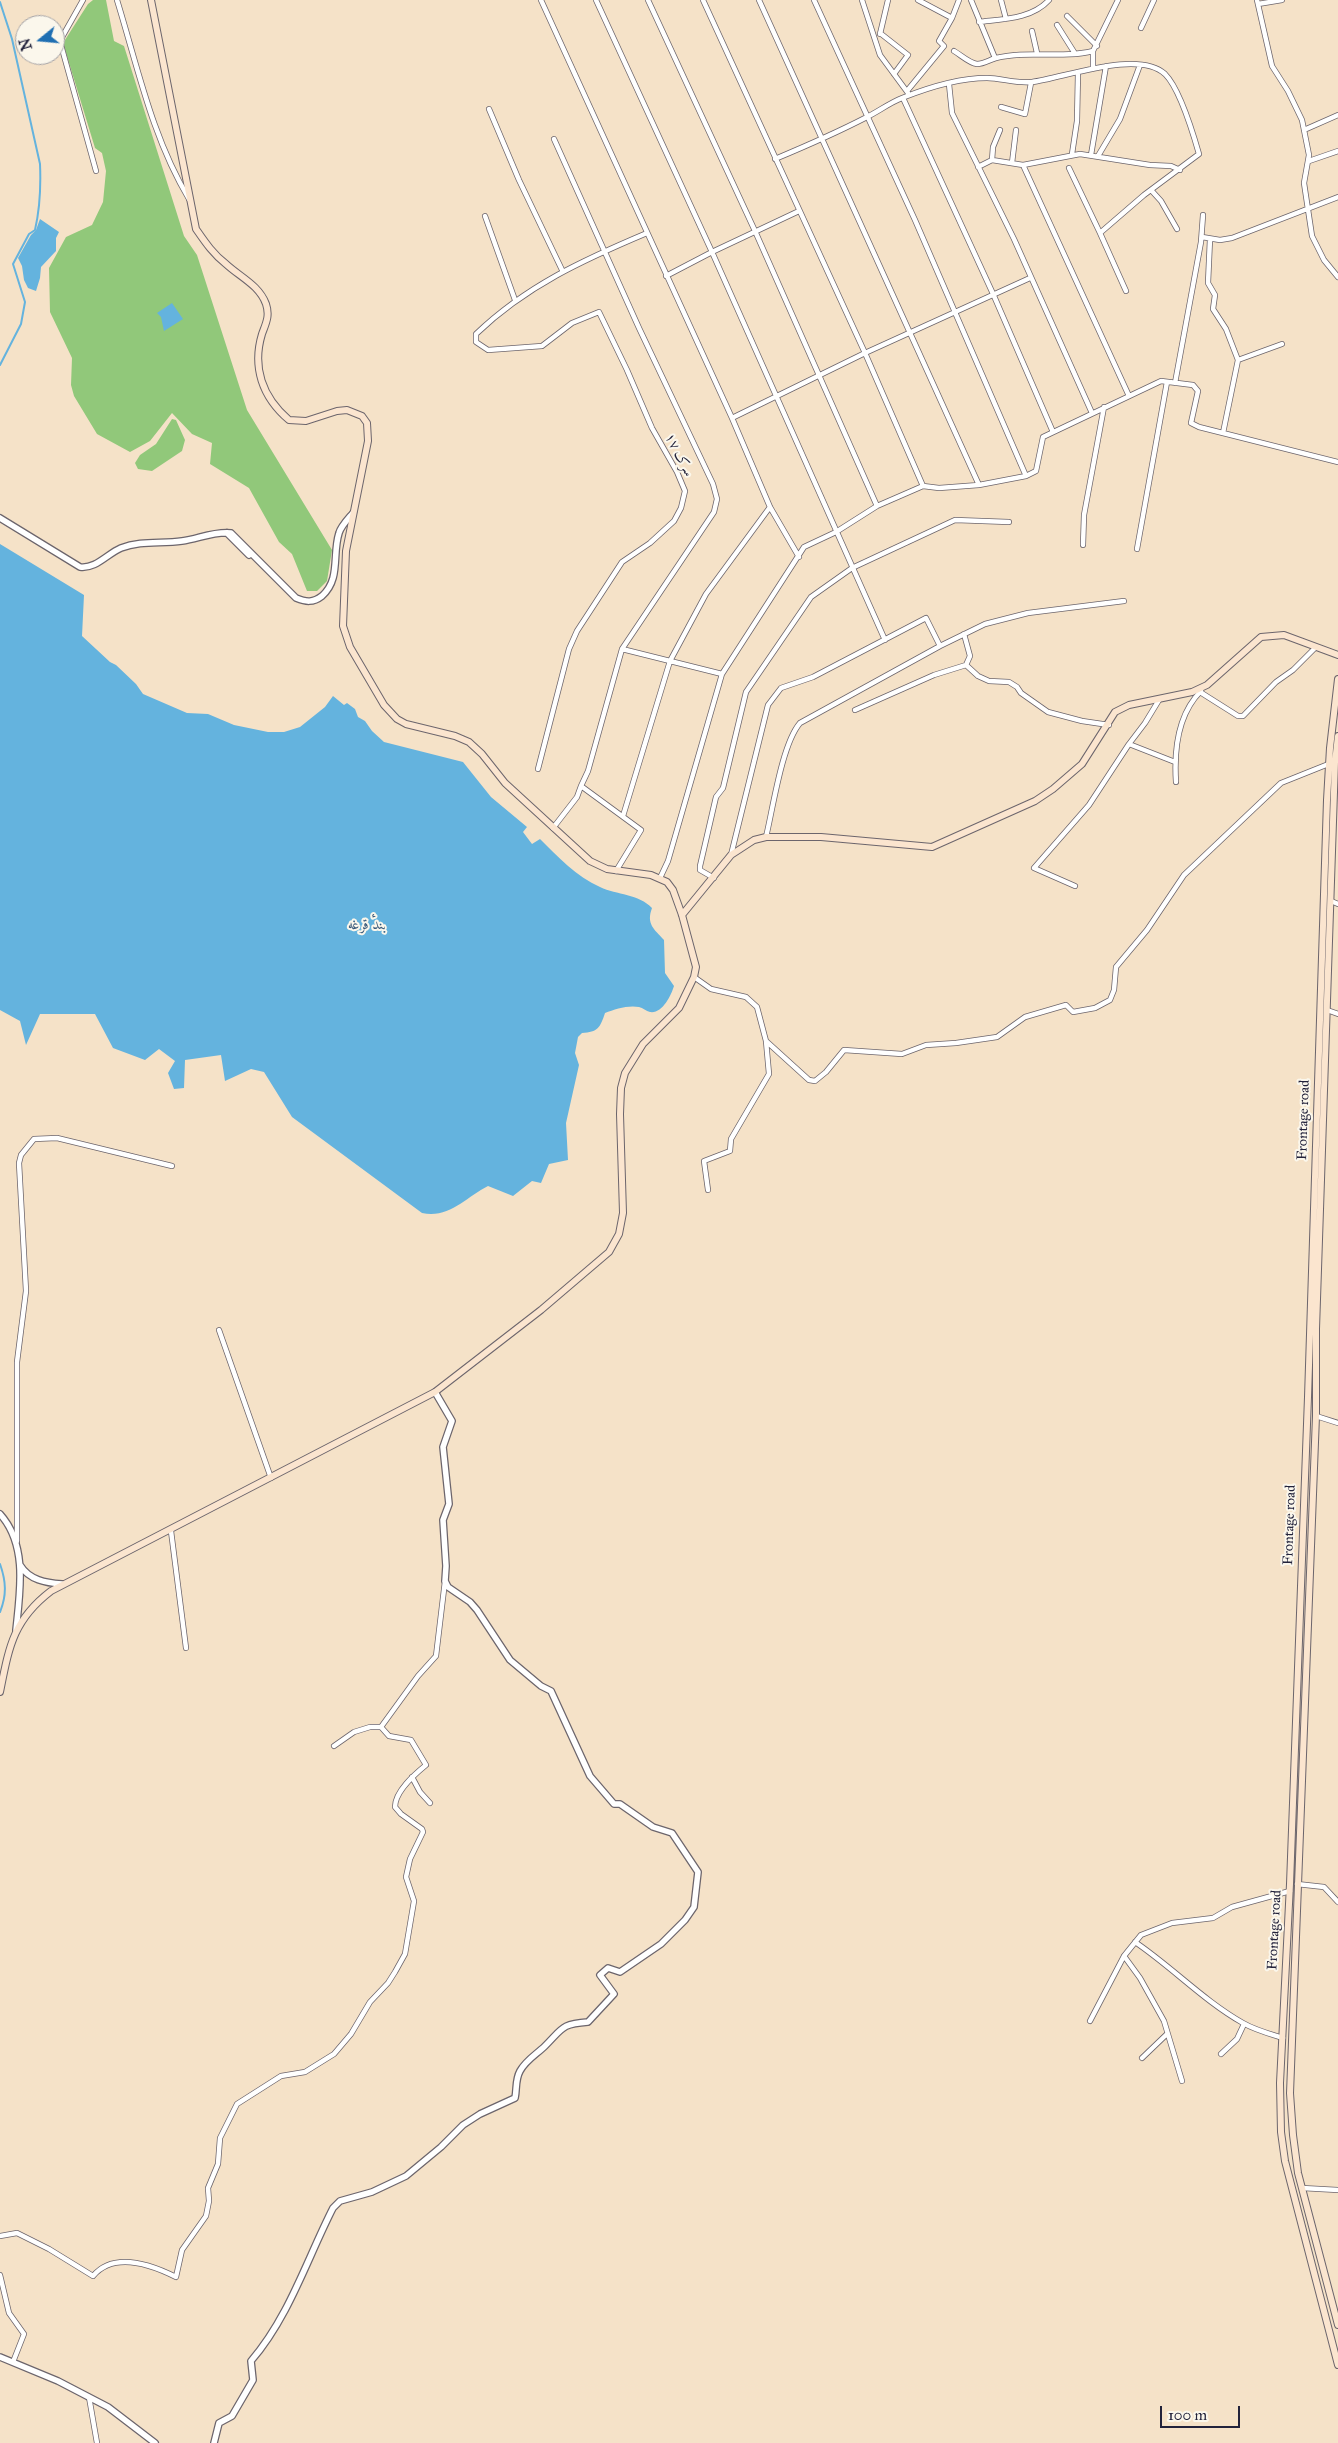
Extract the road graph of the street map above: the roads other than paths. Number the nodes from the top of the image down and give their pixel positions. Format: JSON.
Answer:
{"nodes":[{"id":1,"x":84,"y":0,"type":"edge"},
{"id":2,"x":117,"y":0,"type":"edge"},
{"id":3,"x":151,"y":0,"type":"edge"},
{"id":4,"x":541,"y":0,"type":"edge"},
{"id":5,"x":596,"y":0,"type":"edge"},
{"id":6,"x":648,"y":0,"type":"edge"},
{"id":7,"x":703,"y":0,"type":"edge"},
{"id":8,"x":759,"y":0,"type":"edge"},
{"id":9,"x":814,"y":0,"type":"edge"},
{"id":10,"x":862,"y":0,"type":"edge"},
{"id":11,"x":888,"y":0,"type":"edge"},
{"id":12,"x":918,"y":0,"type":"edge"},
{"id":13,"x":959,"y":0,"type":"edge"},
{"id":14,"x":971,"y":0,"type":"edge"},
{"id":15,"x":1001,"y":0,"type":"edge"},
{"id":16,"x":1049,"y":0,"type":"edge"},
{"id":17,"x":1118,"y":0,"type":"edge"},
{"id":18,"x":1154,"y":0,"type":"edge"},
{"id":19,"x":1282,"y":0,"type":"edge"},
{"id":20,"x":1257,"y":2,"type":"edge"},
{"id":21,"x":1067,"y":16,"type":"dead end"},
{"id":22,"x":952,"y":18,"type":"junction"},
{"id":23,"x":1006,"y":19,"type":"junction"},
{"id":24,"x":979,"y":22,"type":"junction"},
{"id":25,"x":1057,"y":25,"type":"dead end"},
{"id":26,"x":1141,"y":28,"type":"dead end"},
{"id":27,"x":1032,"y":31,"type":"dead end"},
{"id":28,"x":880,"y":33,"type":"junction"},
{"id":29,"x":877,"y":42,"type":"junction"},
{"id":30,"x":1097,"y":46,"type":"junction"},
{"id":31,"x":1093,"y":50,"type":"junction"},
{"id":32,"x":954,"y":51,"type":"dead end"},
{"id":33,"x":1074,"y":52,"type":"junction"},
{"id":34,"x":1037,"y":53,"type":"junction"},
{"id":35,"x":995,"y":58,"type":"junction"},
{"id":36,"x":1140,"y":65,"type":"junction"},
{"id":37,"x":1106,"y":66,"type":"junction"},
{"id":38,"x":1093,"y":68,"type":"junction"},
{"id":39,"x":1078,"y":72,"type":"junction"},
{"id":40,"x":894,"y":74,"type":"junction"},
{"id":41,"x":1031,"y":83,"type":"junction"},
{"id":42,"x":949,"y":84,"type":"junction"},
{"id":43,"x":907,"y":91,"type":"junction"},
{"id":44,"x":909,"y":96,"type":"junction"},
{"id":45,"x":903,"y":98,"type":"junction"},
{"id":46,"x":1001,"y":107,"type":"dead end"},
{"id":47,"x":489,"y":109,"type":"dead end"},
{"id":48,"x":1338,"y":115,"type":"edge"},
{"id":49,"x":866,"y":118,"type":"junction"},
{"id":50,"x":1000,"y":130,"type":"dead end"},
{"id":51,"x":1016,"y":130,"type":"dead end"},
{"id":52,"x":1304,"y":130,"type":"junction"},
{"id":53,"x":554,"y":138,"type":"dead end"},
{"id":54,"x":822,"y":139,"type":"junction"},
{"id":55,"x":1338,"y":151,"type":"edge"},
{"id":56,"x":1072,"y":154,"type":"junction"},
{"id":57,"x":1091,"y":155,"type":"junction"},
{"id":58,"x":1098,"y":156,"type":"junction"},
{"id":59,"x":775,"y":159,"type":"junction"},
{"id":60,"x":992,"y":160,"type":"junction"},
{"id":61,"x":1309,"y":161,"type":"junction"},
{"id":62,"x":1012,"y":162,"type":"junction"},
{"id":63,"x":1023,"y":165,"type":"junction"},
{"id":64,"x":978,"y":167,"type":"junction"},
{"id":65,"x":1069,"y":168,"type":"dead end"},
{"id":66,"x":1180,"y":170,"type":"junction"},
{"id":67,"x":96,"y":171,"type":"dead end"},
{"id":68,"x":1151,"y":190,"type":"junction"},
{"id":69,"x":1338,"y":198,"type":"edge"},
{"id":70,"x":189,"y":200,"type":"junction"},
{"id":71,"x":1308,"y":208,"type":"junction"},
{"id":72,"x":799,"y":211,"type":"junction"},
{"id":73,"x":1203,"y":215,"type":"dead end"},
{"id":74,"x":485,"y":216,"type":"dead end"},
{"id":75,"x":1176,"y":229,"type":"dead end"},
{"id":76,"x":755,"y":231,"type":"junction"},
{"id":77,"x":646,"y":233,"type":"junction"},
{"id":78,"x":1100,"y":234,"type":"junction"},
{"id":79,"x":1202,"y":237,"type":"junction"},
{"id":80,"x":1210,"y":239,"type":"junction"},
{"id":81,"x":604,"y":251,"type":"junction"},
{"id":82,"x":712,"y":252,"type":"junction"},
{"id":83,"x":563,"y":272,"type":"junction"},
{"id":84,"x":666,"y":276,"type":"junction"},
{"id":85,"x":1338,"y":277,"type":"edge"},
{"id":86,"x":1030,"y":278,"type":"junction"},
{"id":87,"x":1126,"y":291,"type":"dead end"},
{"id":88,"x":994,"y":296,"type":"junction"},
{"id":89,"x":515,"y":300,"type":"junction"},
{"id":90,"x":956,"y":312,"type":"junction"},
{"id":91,"x":911,"y":333,"type":"junction"},
{"id":92,"x":1282,"y":344,"type":"dead end"},
{"id":93,"x":865,"y":353,"type":"junction"},
{"id":94,"x":1238,"y":360,"type":"junction"},
{"id":95,"x":819,"y":375,"type":"junction"},
{"id":96,"x":1168,"y":382,"type":"junction"},
{"id":97,"x":1175,"y":383,"type":"junction"},
{"id":98,"x":1128,"y":396,"type":"junction"},
{"id":99,"x":776,"y":398,"type":"junction"},
{"id":100,"x":1104,"y":407,"type":"junction"},
{"id":101,"x":1092,"y":413,"type":"junction"},
{"id":102,"x":732,"y":418,"type":"junction"},
{"id":103,"x":1053,"y":432,"type":"junction"},
{"id":104,"x":1224,"y":433,"type":"junction"},
{"id":105,"x":1338,"y":462,"type":"edge"},
{"id":106,"x":1026,"y":476,"type":"junction"},
{"id":107,"x":979,"y":485,"type":"junction"},
{"id":108,"x":923,"y":486,"type":"junction"},
{"id":109,"x":878,"y":506,"type":"junction"},
{"id":110,"x":770,"y":507,"type":"junction"},
{"id":111,"x":354,"y":512,"type":"junction"},
{"id":112,"x":0,"y":518,"type":"edge"},
{"id":113,"x":1009,"y":522,"type":"dead end"},
{"id":114,"x":836,"y":532,"type":"junction"},
{"id":115,"x":1083,"y":545,"type":"dead end"},
{"id":116,"x":1137,"y":550,"type":"dead end"},
{"id":117,"x":799,"y":557,"type":"junction"},
{"id":118,"x":852,"y":568,"type":"junction"},
{"id":119,"x":1124,"y":601,"type":"dead end"},
{"id":120,"x":964,"y":634,"type":"junction"},
{"id":121,"x":885,"y":640,"type":"junction"},
{"id":122,"x":940,"y":646,"type":"junction"},
{"id":123,"x":1316,"y":648,"type":"junction"},
{"id":124,"x":622,"y":649,"type":"junction"},
{"id":125,"x":1338,"y":655,"type":"edge"},
{"id":126,"x":670,"y":661,"type":"junction"},
{"id":127,"x":966,"y":665,"type":"junction"},
{"id":128,"x":722,"y":674,"type":"junction"},
{"id":129,"x":1338,"y":679,"type":"edge"},
{"id":130,"x":1207,"y":685,"type":"junction"},
{"id":131,"x":1200,"y":692,"type":"junction"},
{"id":132,"x":1159,"y":700,"type":"junction"},
{"id":133,"x":855,"y":710,"type":"dead end"},
{"id":134,"x":1109,"y":725,"type":"junction"},
{"id":135,"x":1338,"y":736,"type":"edge"},
{"id":136,"x":1129,"y":744,"type":"junction"},
{"id":137,"x":1175,"y":762,"type":"junction"},
{"id":138,"x":1332,"y":763,"type":"junction"},
{"id":139,"x":538,"y":769,"type":"dead end"},
{"id":140,"x":1176,"y":782,"type":"dead end"},
{"id":141,"x":581,"y":786,"type":"junction"},
{"id":142,"x":623,"y":816,"type":"junction"},
{"id":143,"x":552,"y":828,"type":"junction"},
{"id":144,"x":766,"y":837,"type":"junction"},
{"id":145,"x":732,"y":855,"type":"junction"},
{"id":146,"x":616,"y":870,"type":"junction"},
{"id":147,"x":660,"y":878,"type":"junction"},
{"id":148,"x":714,"y":878,"type":"junction"},
{"id":149,"x":1075,"y":886,"type":"dead end"},
{"id":150,"x":1335,"y":903,"type":"edge"},
{"id":151,"x":682,"y":915,"type":"junction"},
{"id":152,"x":694,"y":977,"type":"junction"},
{"id":153,"x":1328,"y":1010,"type":"junction"},
{"id":154,"x":1338,"y":1014,"type":"edge"},
{"id":155,"x":766,"y":1041,"type":"junction"},
{"id":156,"x":172,"y":1166,"type":"dead end"},
{"id":157,"x":708,"y":1190,"type":"dead end"},
{"id":158,"x":219,"y":1330,"type":"dead end"},
{"id":159,"x":436,"y":1392,"type":"junction"},
{"id":160,"x":1316,"y":1416,"type":"junction"},
{"id":161,"x":1338,"y":1422,"type":"edge"},
{"id":162,"x":271,"y":1478,"type":"junction"},
{"id":163,"x":0,"y":1514,"type":"edge"},
{"id":164,"x":171,"y":1531,"type":"junction"},
{"id":165,"x":17,"y":1541,"type":"junction"},
{"id":166,"x":17,"y":1556,"type":"junction"},
{"id":167,"x":444,"y":1581,"type":"junction"},
{"id":168,"x":62,"y":1584,"type":"junction"},
{"id":169,"x":16,"y":1630,"type":"junction"},
{"id":170,"x":186,"y":1648,"type":"dead end"},
{"id":171,"x":0,"y":1692,"type":"edge"},
{"id":172,"x":381,"y":1727,"type":"junction"},
{"id":173,"x":334,"y":1746,"type":"dead end"},
{"id":174,"x":412,"y":1777,"type":"junction"},
{"id":175,"x":430,"y":1803,"type":"dead end"},
{"id":176,"x":1290,"y":1884,"type":"junction"},
{"id":177,"x":1299,"y":1884,"type":"junction"},
{"id":178,"x":1290,"y":1891,"type":"junction"},
{"id":179,"x":1338,"y":1902,"type":"edge"},
{"id":180,"x":1135,"y":1942,"type":"junction"},
{"id":181,"x":1124,"y":1956,"type":"junction"},
{"id":182,"x":1090,"y":2021,"type":"dead end"},
{"id":183,"x":1244,"y":2024,"type":"junction"},
{"id":184,"x":1167,"y":2034,"type":"junction"},
{"id":185,"x":1283,"y":2038,"type":"junction"},
{"id":186,"x":1221,"y":2054,"type":"dead end"},
{"id":187,"x":1142,"y":2058,"type":"dead end"},
{"id":188,"x":1182,"y":2081,"type":"dead end"},
{"id":189,"x":1298,"y":2173,"type":"junction"},
{"id":190,"x":1288,"y":2175,"type":"junction"},
{"id":191,"x":1302,"y":2188,"type":"junction"},
{"id":192,"x":1338,"y":2190,"type":"edge"},
{"id":193,"x":0,"y":2236,"type":"edge"},
{"id":194,"x":0,"y":2275,"type":"edge"},
{"id":195,"x":1338,"y":2325,"type":"edge"},
{"id":196,"x":0,"y":2357,"type":"edge"},
{"id":197,"x":13,"y":2362,"type":"junction"},
{"id":198,"x":1338,"y":2365,"type":"edge"},
{"id":199,"x":89,"y":2397,"type":"junction"},
{"id":200,"x":97,"y":2443,"type":"edge"},
{"id":201,"x":155,"y":2443,"type":"edge"},
{"id":202,"x":214,"y":2443,"type":"edge"}],
"edges":[{"from":1,"to":67,"type":"street"},
{"from":2,"to":70,"type":"street"},
{"from":3,"to":70,"type":"main road"},
{"from":4,"to":77,"type":"street"},
{"from":5,"to":82,"type":"street"},
{"from":6,"to":76,"type":"street"},
{"from":7,"to":59,"type":"street"},
{"from":8,"to":54,"type":"street"},
{"from":9,"to":49,"type":"street"},
{"from":10,"to":29,"type":"street"},
{"from":11,"to":28,"type":"street"},
{"from":12,"to":22,"type":"street"},
{"from":13,"to":22,"type":"street"},
{"from":14,"to":24,"type":"street"},
{"from":15,"to":23,"type":"street"},
{"from":16,"to":23,"type":"street"},
{"from":17,"to":30,"type":"street"},
{"from":18,"to":26,"type":"street"},
{"from":19,"to":20,"type":"street"},
{"from":20,"to":52,"type":"street"},
{"from":21,"to":30,"type":"street"},
{"from":22,"to":43,"type":"street"},
{"from":23,"to":24,"type":"street"},
{"from":24,"to":35,"type":"street"},
{"from":25,"to":33,"type":"street"},
{"from":27,"to":34,"type":"street"},
{"from":28,"to":29,"type":"street"},
{"from":28,"to":40,"type":"street"},
{"from":29,"to":40,"type":"street"},
{"from":30,"to":31,"type":"street"},
{"from":31,"to":33,"type":"street"},
{"from":31,"to":38,"type":"street"},
{"from":32,"to":35,"type":"street"},
{"from":33,"to":34,"type":"street"},
{"from":34,"to":35,"type":"street"},
{"from":36,"to":37,"type":"street"},
{"from":36,"to":58,"type":"street"},
{"from":36,"to":66,"type":"street"},
{"from":37,"to":38,"type":"street"},
{"from":37,"to":57,"type":"street"},
{"from":38,"to":39,"type":"street"},
{"from":39,"to":41,"type":"street"},
{"from":39,"to":56,"type":"street"},
{"from":40,"to":43,"type":"street"},
{"from":41,"to":42,"type":"street"},
{"from":41,"to":46,"type":"street"},
{"from":42,"to":44,"type":"street"},
{"from":42,"to":64,"type":"street"},
{"from":43,"to":44,"type":"street"},
{"from":44,"to":45,"type":"street"},
{"from":45,"to":49,"type":"street"},
{"from":45,"to":88,"type":"street"},
{"from":47,"to":83,"type":"street"},
{"from":48,"to":52,"type":"street"},
{"from":49,"to":54,"type":"street"},
{"from":49,"to":90,"type":"street"},
{"from":50,"to":60,"type":"street"},
{"from":51,"to":62,"type":"street"},
{"from":52,"to":61,"type":"street"},
{"from":53,"to":81,"type":"street"},
{"from":54,"to":59,"type":"street"},
{"from":54,"to":91,"type":"street"},
{"from":55,"to":61,"type":"street"},
{"from":56,"to":57,"type":"street"},
{"from":56,"to":63,"type":"street"},
{"from":57,"to":58,"type":"street"},
{"from":58,"to":66,"type":"street"},
{"from":59,"to":72,"type":"street"},
{"from":60,"to":62,"type":"street"},
{"from":60,"to":64,"type":"street"},
{"from":61,"to":71,"type":"street"},
{"from":62,"to":63,"type":"street"},
{"from":63,"to":98,"type":"street"},
{"from":64,"to":86,"type":"street"},
{"from":65,"to":78,"type":"street"},
{"from":66,"to":68,"type":"street"},
{"from":68,"to":75,"type":"street"},
{"from":68,"to":78,"type":"street"},
{"from":69,"to":71,"type":"street"},
{"from":70,"to":111,"type":"main road"},
{"from":71,"to":80,"type":"street"},
{"from":71,"to":85,"type":"street"},
{"from":72,"to":76,"type":"street"},
{"from":72,"to":93,"type":"street"},
{"from":73,"to":79,"type":"street"},
{"from":74,"to":89,"type":"street"},
{"from":76,"to":82,"type":"street"},
{"from":76,"to":95,"type":"street"},
{"from":77,"to":81,"type":"street"},
{"from":77,"to":84,"type":"street"},
{"from":78,"to":87,"type":"street"},
{"from":79,"to":80,"type":"street"},
{"from":79,"to":97,"type":"street"},
{"from":80,"to":94,"type":"street"},
{"from":81,"to":83,"type":"street"},
{"from":81,"to":124,"type":"street"},
{"from":82,"to":84,"type":"street"},
{"from":82,"to":99,"type":"street"},
{"from":83,"to":89,"type":"street"},
{"from":84,"to":102,"type":"street"},
{"from":86,"to":88,"type":"street"},
{"from":86,"to":101,"type":"street"},
{"from":88,"to":90,"type":"street"},
{"from":88,"to":103,"type":"street"},
{"from":89,"to":139,"type":"street","name":"سرک ۱۷"},
{"from":90,"to":91,"type":"street"},
{"from":90,"to":106,"type":"street"},
{"from":91,"to":93,"type":"street"},
{"from":91,"to":107,"type":"street"},
{"from":92,"to":94,"type":"street"},
{"from":93,"to":95,"type":"street"},
{"from":93,"to":108,"type":"street"},
{"from":94,"to":104,"type":"street"},
{"from":95,"to":99,"type":"street"},
{"from":95,"to":109,"type":"street"},
{"from":96,"to":97,"type":"street"},
{"from":96,"to":98,"type":"street"},
{"from":96,"to":116,"type":"street"},
{"from":97,"to":104,"type":"street"},
{"from":98,"to":100,"type":"street"},
{"from":99,"to":102,"type":"street"},
{"from":99,"to":114,"type":"street"},
{"from":100,"to":101,"type":"street"},
{"from":100,"to":115,"type":"street"},
{"from":101,"to":103,"type":"street"},
{"from":102,"to":110,"type":"street"},
{"from":103,"to":106,"type":"street"},
{"from":104,"to":105,"type":"street"},
{"from":106,"to":107,"type":"street"},
{"from":107,"to":108,"type":"street"},
{"from":108,"to":109,"type":"street"},
{"from":109,"to":114,"type":"street"},
{"from":110,"to":117,"type":"street"},
{"from":110,"to":126,"type":"street"},
{"from":111,"to":112,"type":"street"},
{"from":111,"to":143,"type":"main road"},
{"from":113,"to":118,"type":"street"},
{"from":114,"to":117,"type":"street"},
{"from":114,"to":118,"type":"street"},
{"from":117,"to":128,"type":"street"},
{"from":118,"to":121,"type":"street"},
{"from":118,"to":148,"type":"street"},
{"from":119,"to":120,"type":"street"},
{"from":120,"to":122,"type":"street"},
{"from":120,"to":127,"type":"street"},
{"from":121,"to":122,"type":"street"},
{"from":121,"to":145,"type":"street"},
{"from":122,"to":144,"type":"street"},
{"from":123,"to":125,"type":"main road"},
{"from":123,"to":130,"type":"main road"},
{"from":123,"to":131,"type":"street"},
{"from":124,"to":126,"type":"street"},
{"from":124,"to":141,"type":"street"},
{"from":126,"to":128,"type":"street"},
{"from":126,"to":142,"type":"street"},
{"from":127,"to":133,"type":"street"},
{"from":127,"to":134,"type":"street"},
{"from":128,"to":147,"type":"street"},
{"from":129,"to":138,"type":"main road","name":"Frontage road"},
{"from":130,"to":131,"type":"street"},
{"from":130,"to":132,"type":"main road"},
{"from":131,"to":137,"type":"street"},
{"from":132,"to":134,"type":"main road"},
{"from":132,"to":136,"type":"street"},
{"from":134,"to":144,"type":"main road"},
{"from":135,"to":138,"type":"main road"},
{"from":136,"to":137,"type":"street"},
{"from":136,"to":149,"type":"street"},
{"from":137,"to":140,"type":"street"},
{"from":138,"to":150,"type":"main road"},
{"from":138,"to":155,"type":"street"},
{"from":138,"to":176,"type":"main road","name":"Frontage road"},
{"from":141,"to":142,"type":"street"},
{"from":141,"to":143,"type":"street"},
{"from":142,"to":146,"type":"street"},
{"from":143,"to":146,"type":"main road"},
{"from":144,"to":145,"type":"main road"},
{"from":145,"to":148,"type":"main road"},
{"from":146,"to":147,"type":"main road"},
{"from":147,"to":151,"type":"main road"},
{"from":148,"to":151,"type":"main road"},
{"from":150,"to":153,"type":"main road"},
{"from":151,"to":152,"type":"main road"},
{"from":152,"to":155,"type":"street"},
{"from":152,"to":159,"type":"main road"},
{"from":153,"to":154,"type":"street"},
{"from":153,"to":160,"type":"main road"},
{"from":155,"to":157,"type":"street"},
{"from":156,"to":165,"type":"street"},
{"from":158,"to":162,"type":"street"},
{"from":159,"to":162,"type":"main road"},
{"from":159,"to":167,"type":"street"},
{"from":160,"to":161,"type":"street"},
{"from":160,"to":177,"type":"main road"},
{"from":162,"to":164,"type":"main road"},
{"from":163,"to":165,"type":"street"},
{"from":164,"to":168,"type":"main road"},
{"from":164,"to":170,"type":"street"},
{"from":165,"to":166,"type":"street"},
{"from":166,"to":168,"type":"street"},
{"from":166,"to":169,"type":"street"},
{"from":167,"to":172,"type":"street"},
{"from":167,"to":202,"type":"street"},
{"from":168,"to":169,"type":"main road"},
{"from":169,"to":171,"type":"main road"},
{"from":172,"to":173,"type":"street"},
{"from":172,"to":174,"type":"street"},
{"from":174,"to":175,"type":"street"},
{"from":174,"to":193,"type":"street"},
{"from":176,"to":177,"type":"street"},
{"from":176,"to":178,"type":"main road","name":"Frontage road"},
{"from":177,"to":179,"type":"street"},
{"from":177,"to":189,"type":"main road"},
{"from":178,"to":180,"type":"street"},
{"from":178,"to":185,"type":"main road","name":"Frontage road"},
{"from":180,"to":181,"type":"street"},
{"from":180,"to":183,"type":"street"},
{"from":181,"to":182,"type":"street"},
{"from":181,"to":184,"type":"street"},
{"from":183,"to":185,"type":"street"},
{"from":183,"to":186,"type":"street"},
{"from":184,"to":187,"type":"street"},
{"from":184,"to":188,"type":"street"},
{"from":185,"to":190,"type":"main road","name":"Frontage road"},
{"from":189,"to":190,"type":"main road"},
{"from":189,"to":191,"type":"main road"},
{"from":190,"to":198,"type":"main road","name":"Frontage road"},
{"from":191,"to":192,"type":"street"},
{"from":191,"to":195,"type":"main road"},
{"from":194,"to":197,"type":"street"},
{"from":196,"to":197,"type":"street"},
{"from":197,"to":199,"type":"street"},
{"from":199,"to":200,"type":"street"},
{"from":199,"to":201,"type":"street"}]}
